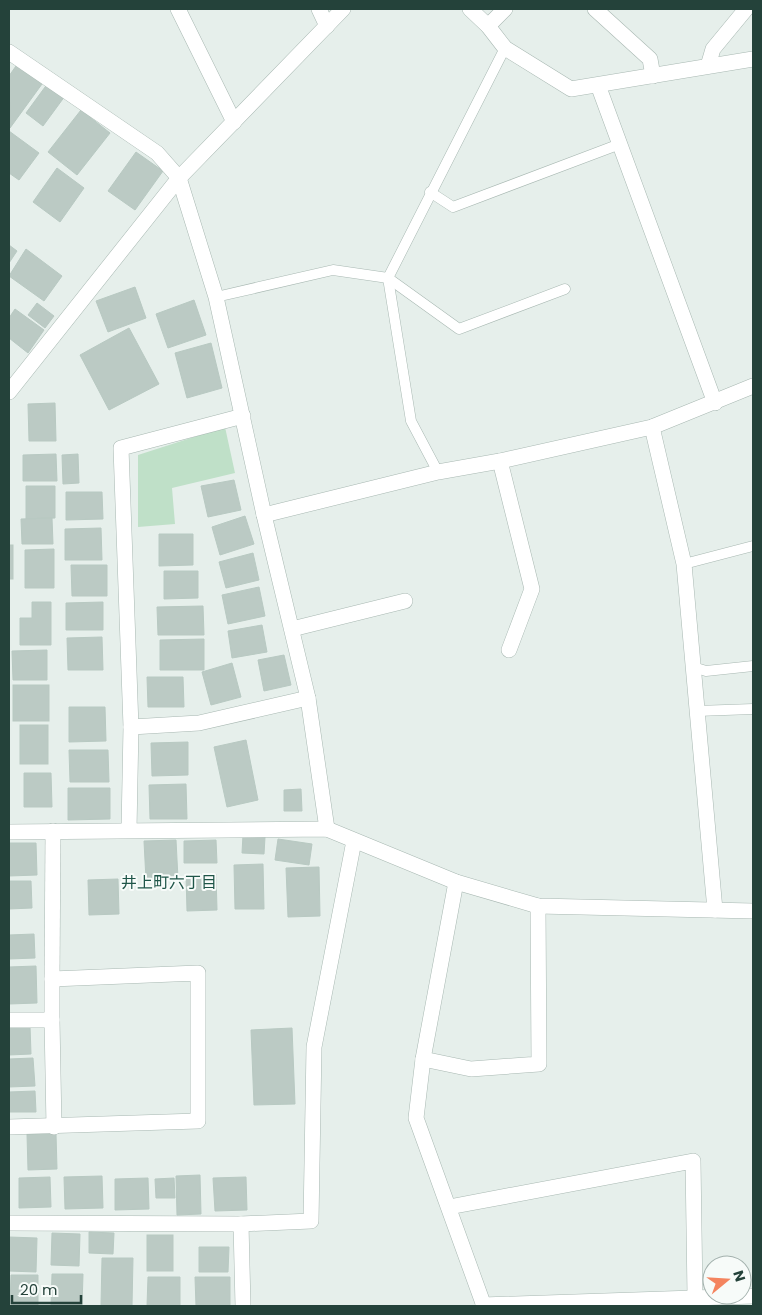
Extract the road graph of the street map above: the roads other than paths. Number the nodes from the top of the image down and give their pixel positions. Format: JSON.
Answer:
{"nodes":[{"id":1,"x":178,"y":9,"type":"edge"},
{"id":2,"x":319,"y":9,"type":"edge"},
{"id":3,"x":344,"y":9,"type":"edge"},
{"id":4,"x":470,"y":9,"type":"edge"},
{"id":5,"x":505,"y":9,"type":"edge"},
{"id":6,"x":595,"y":9,"type":"edge"},
{"id":7,"x":746,"y":9,"type":"edge"},
{"id":8,"x":328,"y":26,"type":"junction"},
{"id":9,"x":488,"y":26,"type":"junction"},
{"id":10,"x":505,"y":48,"type":"junction"},
{"id":11,"x":9,"y":52,"type":"edge"},
{"id":12,"x":753,"y":59,"type":"edge"},
{"id":13,"x":708,"y":66,"type":"junction"},
{"id":14,"x":652,"y":76,"type":"junction"},
{"id":15,"x":598,"y":85,"type":"junction"},
{"id":16,"x":234,"y":122,"type":"junction"},
{"id":17,"x":620,"y":144,"type":"junction"},
{"id":18,"x":179,"y":178,"type":"junction"},
{"id":19,"x":430,"y":192,"type":"junction"},
{"id":20,"x":388,"y":278,"type":"junction"},
{"id":21,"x":565,"y":289,"type":"dead end"},
{"id":22,"x":216,"y":297,"type":"junction"},
{"id":23,"x":11,"y":386,"type":"edge"},
{"id":24,"x":753,"y":386,"type":"edge"},
{"id":25,"x":714,"y":403,"type":"junction"},
{"id":26,"x":243,"y":416,"type":"junction"},
{"id":27,"x":652,"y":427,"type":"junction"},
{"id":28,"x":500,"y":460,"type":"junction"},
{"id":29,"x":438,"y":472,"type":"junction"},
{"id":30,"x":264,"y":515,"type":"junction"},
{"id":31,"x":753,"y":546,"type":"edge"},
{"id":32,"x":684,"y":564,"type":"junction"},
{"id":33,"x":406,"y":601,"type":"dead end"},
{"id":34,"x":292,"y":628,"type":"junction"},
{"id":35,"x":509,"y":650,"type":"dead end"},
{"id":36,"x":753,"y":666,"type":"edge"},
{"id":37,"x":693,"y":667,"type":"junction"},
{"id":38,"x":308,"y":698,"type":"junction"},
{"id":39,"x":753,"y":709,"type":"edge"},
{"id":40,"x":697,"y":711,"type":"junction"},
{"id":41,"x":131,"y":727,"type":"junction"},
{"id":42,"x":327,"y":829,"type":"junction"},
{"id":43,"x":129,"y":830,"type":"junction"},
{"id":44,"x":9,"y":832,"type":"edge"},
{"id":45,"x":53,"y":832,"type":"junction"},
{"id":46,"x":354,"y":841,"type":"junction"},
{"id":47,"x":456,"y":882,"type":"junction"},
{"id":48,"x":538,"y":906,"type":"junction"},
{"id":49,"x":715,"y":910,"type":"junction"},
{"id":50,"x":753,"y":911,"type":"edge"},
{"id":51,"x":52,"y":979,"type":"junction"},
{"id":52,"x":9,"y":1020,"type":"edge"},
{"id":53,"x":52,"y":1020,"type":"junction"},
{"id":54,"x":423,"y":1059,"type":"junction"},
{"id":55,"x":54,"y":1127,"type":"junction"},
{"id":56,"x":9,"y":1128,"type":"edge"},
{"id":57,"x":449,"y":1207,"type":"junction"},
{"id":58,"x":9,"y":1223,"type":"edge"},
{"id":59,"x":241,"y":1224,"type":"junction"},
{"id":60,"x":695,"y":1296,"type":"junction"},
{"id":61,"x":753,"y":1296,"type":"edge"},
{"id":62,"x":243,"y":1306,"type":"edge"},
{"id":63,"x":483,"y":1306,"type":"edge"}],
"edges":[{"from":1,"to":16,"type":"street"},
{"from":2,"to":8,"type":"street"},
{"from":3,"to":8,"type":"street"},
{"from":4,"to":9,"type":"street"},
{"from":5,"to":9,"type":"street"},
{"from":6,"to":14,"type":"street"},
{"from":7,"to":13,"type":"street"},
{"from":8,"to":16,"type":"street"},
{"from":9,"to":10,"type":"street"},
{"from":10,"to":15,"type":"street"},
{"from":10,"to":19,"type":"lane"},
{"from":11,"to":18,"type":"street"},
{"from":12,"to":13,"type":"street"},
{"from":13,"to":14,"type":"street"},
{"from":14,"to":15,"type":"street"},
{"from":15,"to":17,"type":"street"},
{"from":16,"to":18,"type":"street"},
{"from":17,"to":19,"type":"lane"},
{"from":17,"to":25,"type":"street"},
{"from":18,"to":22,"type":"street"},
{"from":18,"to":23,"type":"street"},
{"from":19,"to":20,"type":"lane"},
{"from":20,"to":21,"type":"lane"},
{"from":20,"to":22,"type":"lane"},
{"from":20,"to":29,"type":"lane"},
{"from":22,"to":26,"type":"street"},
{"from":24,"to":25,"type":"street"},
{"from":25,"to":27,"type":"street"},
{"from":26,"to":30,"type":"street"},
{"from":26,"to":41,"type":"street"},
{"from":27,"to":28,"type":"street"},
{"from":27,"to":32,"type":"street"},
{"from":28,"to":29,"type":"street"},
{"from":28,"to":35,"type":"street"},
{"from":29,"to":30,"type":"street"},
{"from":30,"to":34,"type":"street"},
{"from":31,"to":32,"type":"lane"},
{"from":32,"to":37,"type":"street"},
{"from":33,"to":34,"type":"street"},
{"from":34,"to":38,"type":"street"},
{"from":36,"to":37,"type":"lane"},
{"from":37,"to":40,"type":"street"},
{"from":38,"to":41,"type":"street"},
{"from":38,"to":42,"type":"street"},
{"from":39,"to":40,"type":"lane"},
{"from":40,"to":49,"type":"street"},
{"from":41,"to":43,"type":"street"},
{"from":42,"to":43,"type":"street"},
{"from":42,"to":46,"type":"street"},
{"from":43,"to":45,"type":"street"},
{"from":44,"to":45,"type":"street"},
{"from":45,"to":51,"type":"street"},
{"from":46,"to":47,"type":"street"},
{"from":46,"to":59,"type":"street"},
{"from":47,"to":48,"type":"street"},
{"from":47,"to":54,"type":"street"},
{"from":48,"to":49,"type":"street"},
{"from":48,"to":54,"type":"street"},
{"from":49,"to":50,"type":"street"},
{"from":51,"to":53,"type":"street"},
{"from":51,"to":55,"type":"street"},
{"from":52,"to":53,"type":"street"},
{"from":53,"to":55,"type":"street"},
{"from":54,"to":57,"type":"street"},
{"from":55,"to":56,"type":"street"},
{"from":57,"to":60,"type":"street"},
{"from":57,"to":63,"type":"street"},
{"from":58,"to":59,"type":"street"},
{"from":59,"to":62,"type":"street"},
{"from":60,"to":61,"type":"street"},
{"from":60,"to":63,"type":"street"}]}
